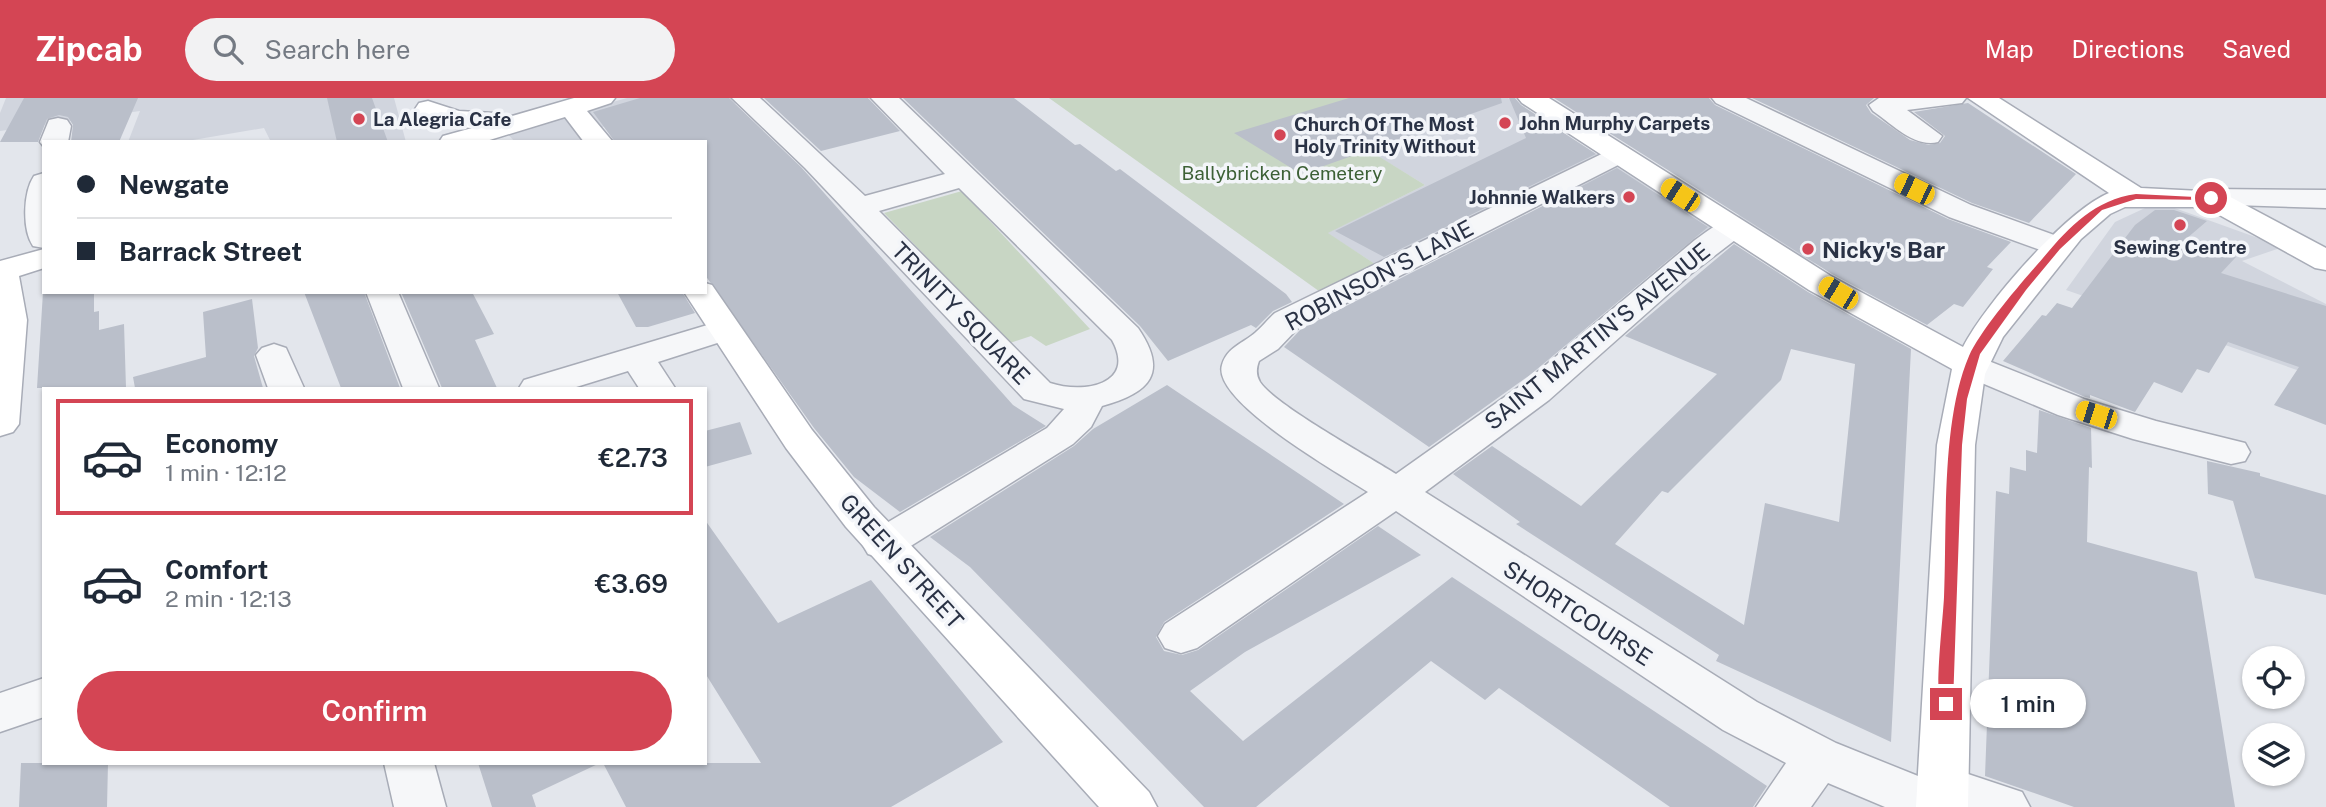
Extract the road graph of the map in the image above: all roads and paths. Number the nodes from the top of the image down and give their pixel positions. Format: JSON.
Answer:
{"nodes":[{"id":1,"x":602,"y":98,"type":"edge"},
{"id":2,"x":745,"y":98,"type":"edge"},
{"id":3,"x":884,"y":98,"type":"edge"},
{"id":4,"x":1531,"y":98,"type":"edge"},
{"id":5,"x":1725,"y":98,"type":"edge"},
{"id":6,"x":1954,"y":98,"type":"edge"},
{"id":7,"x":1981,"y":98,"type":"edge"},
{"id":8,"x":425,"y":103,"type":"edge"},
{"id":9,"x":559,"y":110,"type":"junction"},
{"id":10,"x":1928,"y":136,"type":"dead end"},
{"id":11,"x":440,"y":140,"type":"edge"},
{"id":12,"x":444,"y":140,"type":"edge"},
{"id":13,"x":596,"y":140,"type":"edge"},
{"id":14,"x":1618,"y":154,"type":"junction"},
{"id":15,"x":965,"y":177,"type":"junction"},
{"id":16,"x":2136,"y":197,"type":"junction"},
{"id":17,"x":42,"y":198,"type":"edge"},
{"id":18,"x":2211,"y":198,"type":"junction"},
{"id":19,"x":2326,"y":200,"type":"edge"},
{"id":20,"x":859,"y":207,"type":"junction"},
{"id":21,"x":42,"y":217,"type":"edge"},
{"id":22,"x":1732,"y":228,"type":"junction"},
{"id":23,"x":2057,"y":247,"type":"junction"},
{"id":24,"x":42,"y":259,"type":"edge"},
{"id":25,"x":2326,"y":261,"type":"edge"},
{"id":26,"x":1,"y":270,"type":"edge"},
{"id":27,"x":383,"y":294,"type":"edge"},
{"id":28,"x":701,"y":294,"type":"edge"},
{"id":29,"x":724,"y":330,"type":"junction"},
{"id":30,"x":274,"y":355,"type":"dead end"},
{"id":31,"x":637,"y":357,"type":"junction"},
{"id":32,"x":1970,"y":365,"type":"junction"},
{"id":33,"x":1241,"y":379,"type":"joint"},
{"id":34,"x":286,"y":387,"type":"edge"},
{"id":35,"x":421,"y":387,"type":"edge"},
{"id":36,"x":540,"y":387,"type":"edge"},
{"id":37,"x":656,"y":387,"type":"edge"},
{"id":38,"x":1087,"y":399,"type":"junction"},
{"id":39,"x":0,"y":424,"type":"edge"},
{"id":40,"x":2231,"y":452,"type":"dead end"},
{"id":41,"x":1393,"y":492,"type":"junction"},
{"id":42,"x":883,"y":544,"type":"junction"},
{"id":43,"x":1181,"y":636,"type":"dead end"},
{"id":44,"x":42,"y":698,"type":"edge"},
{"id":45,"x":0,"y":713,"type":"edge"},
{"id":46,"x":1819,"y":757,"type":"junction"},
{"id":47,"x":410,"y":765,"type":"edge"},
{"id":48,"x":1942,"y":800,"type":"edge"},
{"id":49,"x":420,"y":807,"type":"edge"},
{"id":50,"x":1131,"y":807,"type":"edge"},
{"id":51,"x":1782,"y":807,"type":"edge"},
{"id":52,"x":2004,"y":807,"type":"edge"}],
"edges":[{"from":1,"to":9,"type":"street"},
{"from":2,"to":20,"type":"street","name":"TRINITY SQUARE"},
{"from":3,"to":15,"type":"street","name":"TRINITY SQUARE"},
{"from":4,"to":14,"type":"street"},
{"from":5,"to":23,"type":"street"},
{"from":6,"to":10,"type":"street"},
{"from":7,"to":16,"type":"street"},
{"from":8,"to":9,"type":"street"},
{"from":8,"to":11,"type":"street"},
{"from":9,"to":12,"type":"street"},
{"from":9,"to":13,"type":"street"},
{"from":14,"to":22,"type":"street"},
{"from":14,"to":33,"type":"street","name":"ROBINSON'S LANE"},
{"from":15,"to":20,"type":"street"},
{"from":15,"to":38,"type":"street","name":"TRINITY SQUARE"},
{"from":16,"to":18,"type":"street"},
{"from":16,"to":23,"type":"street"},
{"from":17,"to":21,"type":"street"},
{"from":18,"to":19,"type":"street"},
{"from":18,"to":25,"type":"street"},
{"from":20,"to":38,"type":"street","name":"TRINITY SQUARE"},
{"from":22,"to":32,"type":"street"},
{"from":22,"to":41,"type":"street","name":"SAINT MARTIN'S AVENUE"},
{"from":23,"to":32,"type":"street"},
{"from":24,"to":26,"type":"street"},
{"from":26,"to":39,"type":"street"},
{"from":27,"to":35,"type":"street"},
{"from":28,"to":29,"type":"street","name":"GREEN STREET"},
{"from":29,"to":31,"type":"street"},
{"from":29,"to":42,"type":"street","name":"GREEN STREET"},
{"from":30,"to":34,"type":"street"},
{"from":31,"to":36,"type":"street"},
{"from":31,"to":37,"type":"street"},
{"from":32,"to":40,"type":"street"},
{"from":32,"to":48,"type":"street"},
{"from":33,"to":41,"type":"street","name":"SHORTCOURSE"},
{"from":38,"to":42,"type":"street"},
{"from":41,"to":43,"type":"street","name":"SAINT MARTIN'S AVENUE"},
{"from":41,"to":46,"type":"street","name":"SHORTCOURSE"},
{"from":42,"to":50,"type":"street","name":"GREEN STREET"},
{"from":44,"to":45,"type":"street"},
{"from":46,"to":48,"type":"street","name":"SHORTCOURSE"},
{"from":46,"to":51,"type":"street"},
{"from":47,"to":49,"type":"street"},
{"from":48,"to":52,"type":"street","name":"SHORTCOURSE"}]}
